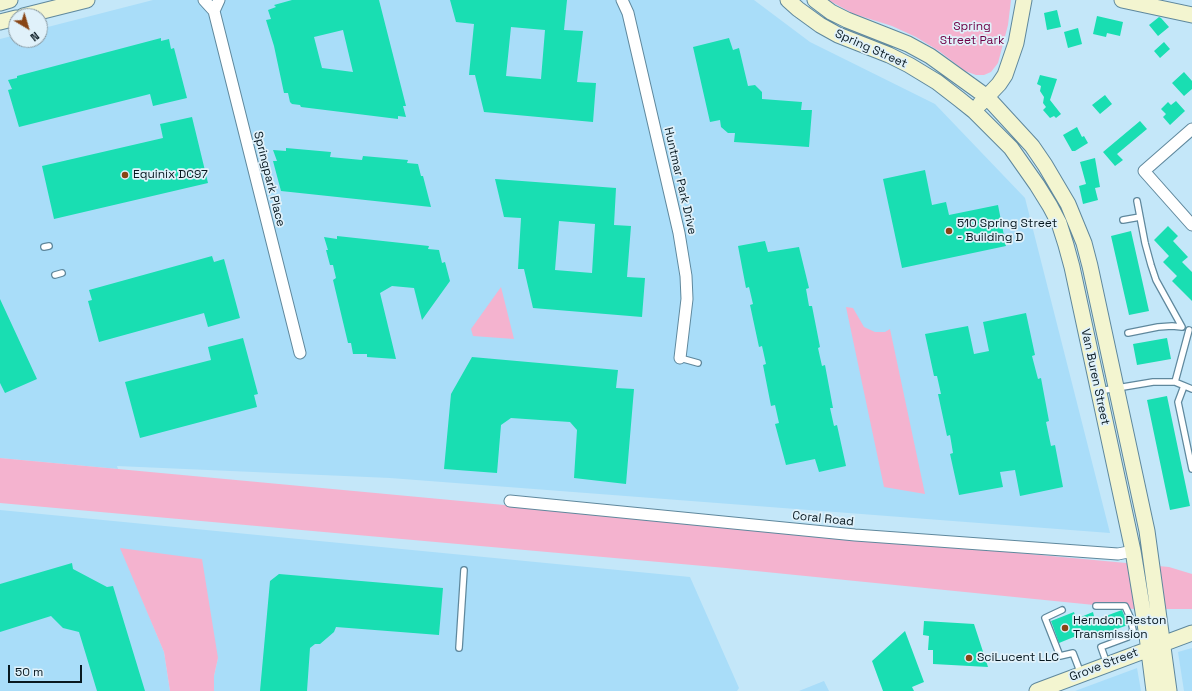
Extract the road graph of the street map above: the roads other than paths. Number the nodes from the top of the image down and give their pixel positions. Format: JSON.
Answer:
{"nodes":[{"id":1,"x":10,"y":0,"type":"edge"},
{"id":2,"x":87,"y":0,"type":"edge"},
{"id":3,"x":204,"y":0,"type":"edge"},
{"id":4,"x":219,"y":0,"type":"edge"},
{"id":5,"x":622,"y":0,"type":"edge"},
{"id":6,"x":629,"y":0,"type":"edge"},
{"id":7,"x":788,"y":0,"type":"edge"},
{"id":8,"x":815,"y":0,"type":"edge"},
{"id":9,"x":1024,"y":0,"type":"edge"},
{"id":10,"x":1122,"y":0,"type":"edge"},
{"id":11,"x":0,"y":2,"type":"edge"},
{"id":12,"x":48,"y":10,"type":"edge"},
{"id":13,"x":214,"y":11,"type":"junction"},
{"id":14,"x":628,"y":13,"type":"junction"},
{"id":15,"x":1192,"y":14,"type":"edge"},
{"id":16,"x":987,"y":97,"type":"junction"},
{"id":17,"x":974,"y":111,"type":"junction"},
{"id":18,"x":1192,"y":129,"type":"edge"},
{"id":19,"x":1137,"y":201,"type":"dead end"},
{"id":20,"x":1140,"y":217,"type":"junction"},
{"id":21,"x":1123,"y":220,"type":"dead end"},
{"id":22,"x":1192,"y":225,"type":"edge"},
{"id":23,"x":62,"y":273,"type":"dead end"},
{"id":24,"x":55,"y":275,"type":"dead end"},
{"id":25,"x":1182,"y":327,"type":"junction"},
{"id":26,"x":1191,"y":330,"type":"edge"},
{"id":27,"x":1128,"y":332,"type":"dead end"},
{"id":28,"x":300,"y":353,"type":"dead end"},
{"id":29,"x":680,"y":358,"type":"joint"},
{"id":30,"x":698,"y":363,"type":"dead end"},
{"id":31,"x":1175,"y":382,"type":"junction"},
{"id":32,"x":1184,"y":386,"type":"junction"},
{"id":33,"x":1115,"y":387,"type":"junction"},
{"id":34,"x":1192,"y":389,"type":"edge"},
{"id":35,"x":1098,"y":391,"type":"junction"},
{"id":36,"x":1192,"y":469,"type":"edge"},
{"id":37,"x":510,"y":501,"type":"dead end"},
{"id":38,"x":1133,"y":551,"type":"junction"},
{"id":39,"x":464,"y":570,"type":"dead end"},
{"id":40,"x":1096,"y":606,"type":"dead end"},
{"id":41,"x":1062,"y":610,"type":"dead end"},
{"id":42,"x":1137,"y":616,"type":"junction"},
{"id":43,"x":1192,"y":633,"type":"edge"},
{"id":44,"x":1156,"y":646,"type":"junction"},
{"id":45,"x":458,"y":648,"type":"dead end"},
{"id":46,"x":1107,"y":664,"type":"junction"},
{"id":47,"x":1082,"y":674,"type":"junction"},
{"id":48,"x":1037,"y":691,"type":"edge"},
{"id":49,"x":1154,"y":691,"type":"edge"},
{"id":50,"x":1169,"y":691,"type":"edge"}],
"edges":[{"from":1,"to":11,"type":"main road"},
{"from":2,"to":12,"type":"main road"},
{"from":3,"to":13,"type":"street","name":"Springpark Place"},
{"from":4,"to":13,"type":"street"},
{"from":5,"to":14,"type":"street","name":"Huntmar Park Drive"},
{"from":6,"to":14,"type":"street","name":"Huntmar Park Drive"},
{"from":7,"to":17,"type":"main road","name":"Spring Street"},
{"from":8,"to":16,"type":"main road","name":"Spring Street"},
{"from":9,"to":16,"type":"main road"},
{"from":10,"to":15,"type":"main road"},
{"from":13,"to":28,"type":"street","name":"Springpark Place"},
{"from":14,"to":29,"type":"street","name":"Huntmar Park Drive"},
{"from":16,"to":17,"type":"main road"},
{"from":16,"to":33,"type":"main road","name":"Van Buren Street"},
{"from":17,"to":35,"type":"main road","name":"Van Buren Street"},
{"from":18,"to":22,"type":"street"},
{"from":19,"to":20,"type":"lane"},
{"from":20,"to":21,"type":"lane"},
{"from":20,"to":25,"type":"lane"},
{"from":23,"to":24,"type":"lane"},
{"from":25,"to":26,"type":"lane"},
{"from":25,"to":27,"type":"lane"},
{"from":26,"to":31,"type":"lane"},
{"from":29,"to":30,"type":"lane"},
{"from":31,"to":32,"type":"lane"},
{"from":31,"to":33,"type":"lane"},
{"from":32,"to":34,"type":"lane"},
{"from":32,"to":36,"type":"lane"},
{"from":33,"to":35,"type":"lane"},
{"from":33,"to":44,"type":"main road","name":"Van Buren Street"},
{"from":35,"to":38,"type":"main road","name":"Van Buren Street"},
{"from":37,"to":38,"type":"street","name":"Coral Road"},
{"from":38,"to":42,"type":"main road","name":"Van Buren Street"},
{"from":39,"to":45,"type":"lane"},
{"from":40,"to":42,"type":"lane"},
{"from":41,"to":47,"type":"lane"},
{"from":42,"to":44,"type":"main road","name":"Van Buren Street"},
{"from":42,"to":46,"type":"lane"},
{"from":43,"to":44,"type":"main road","name":"Grove Street"},
{"from":44,"to":46,"type":"main road","name":"Grove Street"},
{"from":44,"to":49,"type":"main road","name":"Van Buren Street"},
{"from":44,"to":50,"type":"main road","name":"Van Buren Street"},
{"from":46,"to":47,"type":"main road","name":"Grove Street"},
{"from":47,"to":48,"type":"main road","name":"Grove Street"}]}
